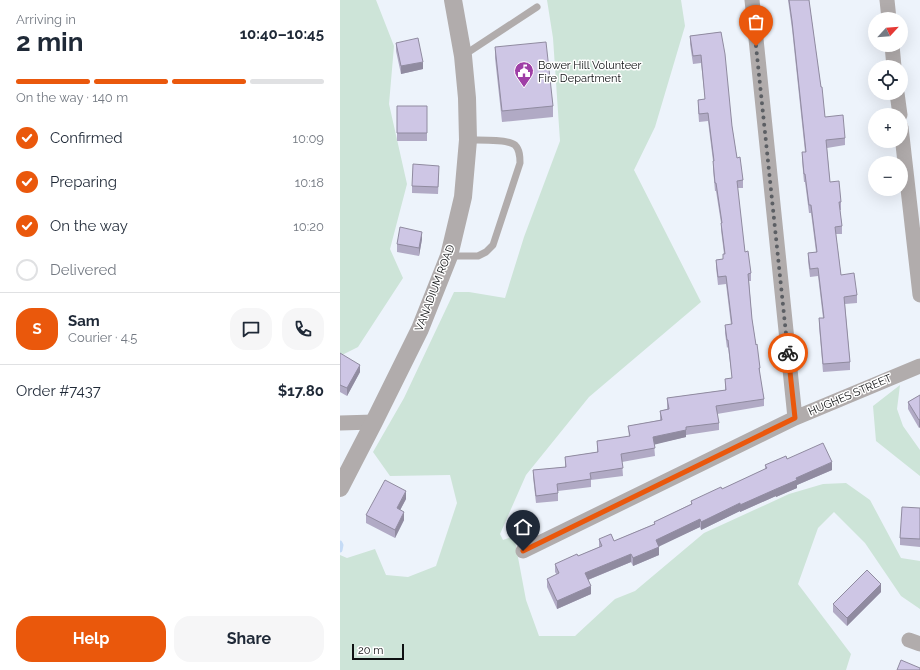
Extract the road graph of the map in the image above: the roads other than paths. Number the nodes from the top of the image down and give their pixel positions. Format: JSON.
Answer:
{"nodes":[{"id":1,"x":453,"y":0,"type":"edge"},
{"id":2,"x":752,"y":0,"type":"edge"},
{"id":3,"x":887,"y":0,"type":"edge"},
{"id":4,"x":537,"y":7,"type":"dead end"},
{"id":5,"x":888,"y":12,"type":"edge"},
{"id":6,"x":463,"y":56,"type":"junction"},
{"id":7,"x":468,"y":140,"type":"junction"},
{"id":8,"x":903,"y":148,"type":"edge"},
{"id":9,"x":449,"y":256,"type":"junction"},
{"id":10,"x":920,"y":295,"type":"edge"},
{"id":11,"x":920,"y":366,"type":"edge"},
{"id":12,"x":795,"y":418,"type":"junction"},
{"id":13,"x":374,"y":422,"type":"junction"},
{"id":14,"x":340,"y":423,"type":"edge"},
{"id":15,"x":340,"y":488,"type":"edge"},
{"id":16,"x":523,"y":551,"type":"dead end"}],
"edges":[{"from":1,"to":6,"type":"street","name":"VANADIUM ROAD"},
{"from":2,"to":12,"type":"street"},
{"from":3,"to":5,"type":"street"},
{"from":4,"to":6,"type":"lane"},
{"from":6,"to":7,"type":"street","name":"VANADIUM ROAD"},
{"from":7,"to":9,"type":"street","name":"VANADIUM ROAD"},
{"from":7,"to":9,"type":"lane"},
{"from":8,"to":10,"type":"street"},
{"from":9,"to":13,"type":"street","name":"VANADIUM ROAD"},
{"from":11,"to":12,"type":"street","name":"HUGHES STREET"},
{"from":12,"to":16,"type":"street","name":"HUGHES STREET"},
{"from":13,"to":14,"type":"street"},
{"from":13,"to":15,"type":"street","name":"VANADIUM ROAD"}]}
